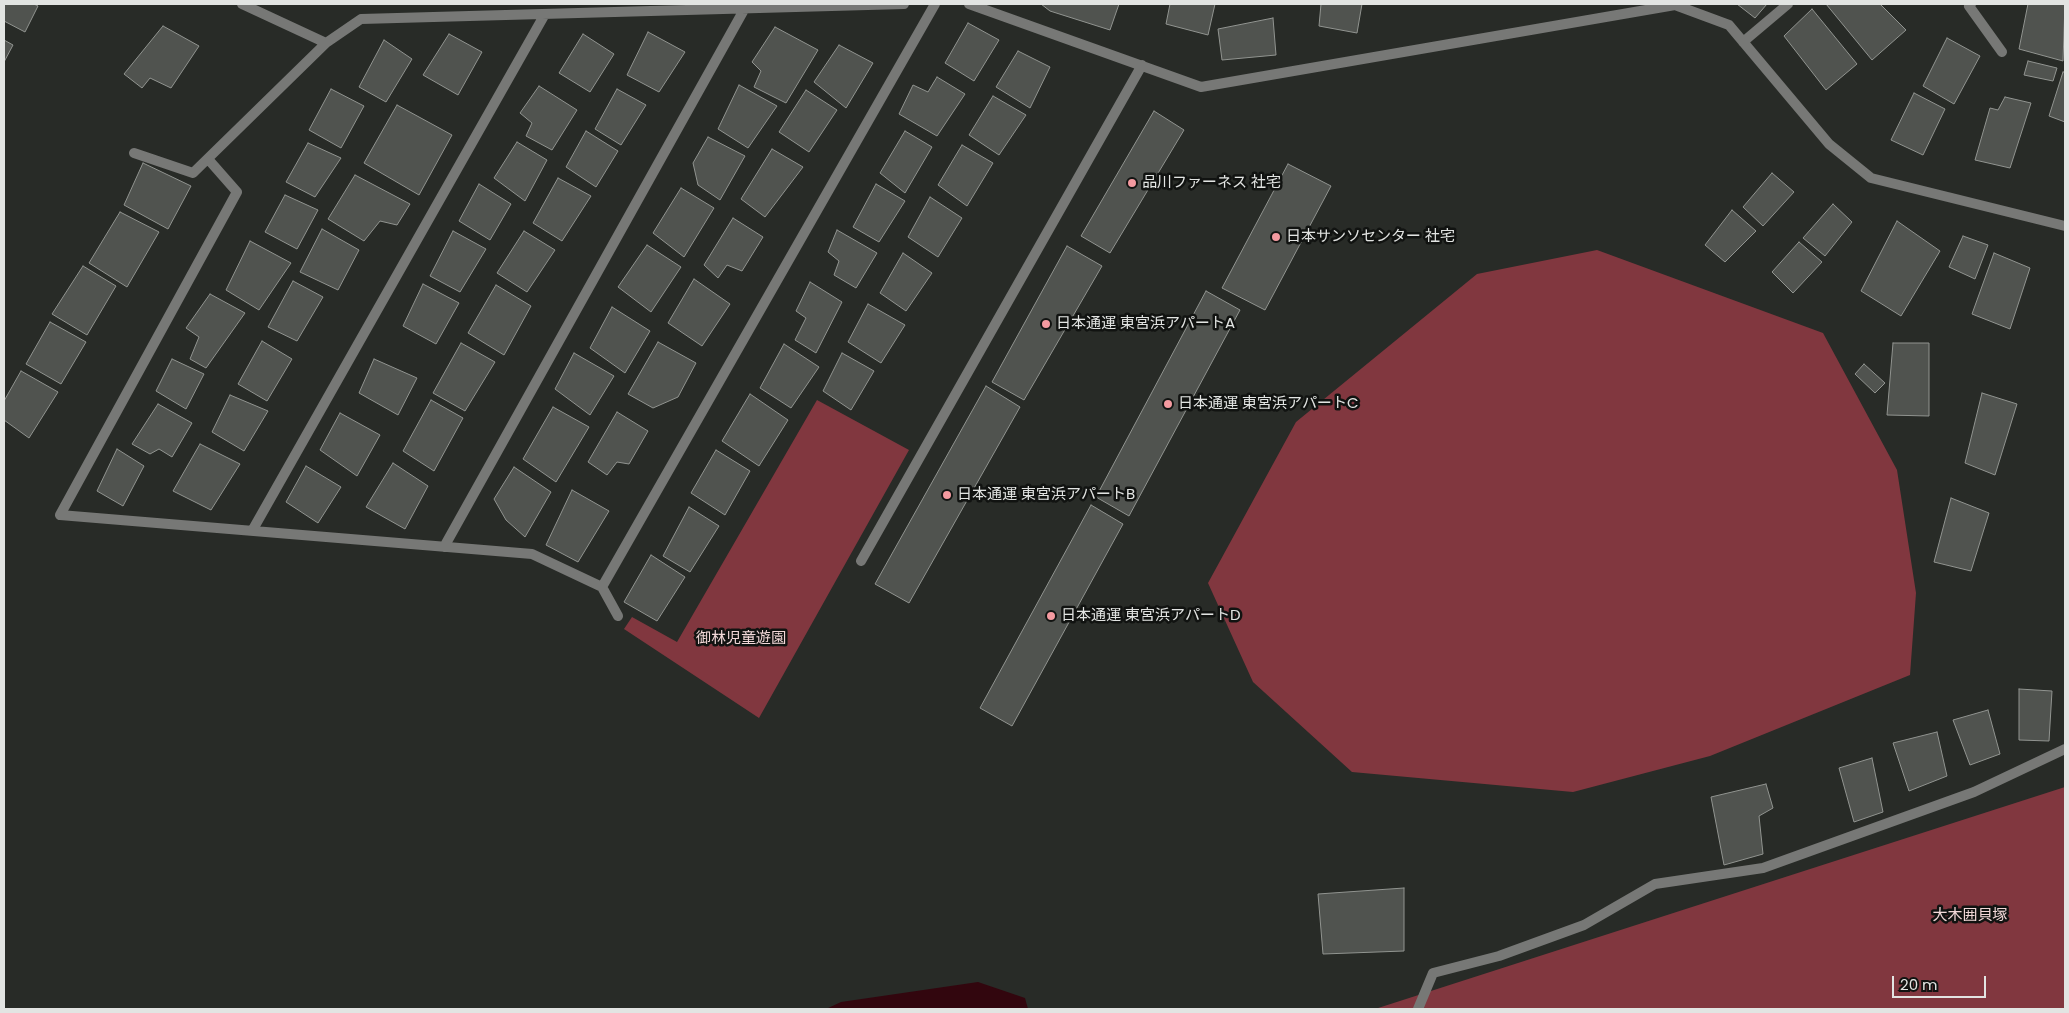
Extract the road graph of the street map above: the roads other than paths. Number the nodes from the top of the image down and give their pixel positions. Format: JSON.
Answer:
{"nodes":[{"id":1,"x":242,"y":4,"type":"edge"},
{"id":2,"x":904,"y":4,"type":"edge"},
{"id":3,"x":935,"y":4,"type":"edge"},
{"id":4,"x":969,"y":4,"type":"edge"},
{"id":5,"x":1788,"y":4,"type":"edge"},
{"id":6,"x":1971,"y":4,"type":"edge"},
{"id":7,"x":745,"y":8,"type":"junction"},
{"id":8,"x":545,"y":14,"type":"junction"},
{"id":9,"x":1743,"y":42,"type":"junction"},
{"id":10,"x":326,"y":43,"type":"junction"},
{"id":11,"x":2002,"y":52,"type":"dead end"},
{"id":12,"x":1142,"y":66,"type":"junction"},
{"id":13,"x":134,"y":153,"type":"dead end"},
{"id":14,"x":208,"y":159,"type":"junction"},
{"id":15,"x":2065,"y":226,"type":"edge"},
{"id":16,"x":252,"y":531,"type":"junction"},
{"id":17,"x":444,"y":547,"type":"junction"},
{"id":18,"x":861,"y":561,"type":"dead end"},
{"id":19,"x":602,"y":587,"type":"junction"},
{"id":20,"x":618,"y":616,"type":"dead end"},
{"id":21,"x":2065,"y":749,"type":"edge"},
{"id":22,"x":1418,"y":1009,"type":"edge"}],
"edges":[{"from":1,"to":10,"type":"street"},
{"from":2,"to":7,"type":"street"},
{"from":3,"to":19,"type":"street"},
{"from":4,"to":12,"type":"street"},
{"from":5,"to":9,"type":"street"},
{"from":6,"to":11,"type":"street"},
{"from":7,"to":8,"type":"street"},
{"from":7,"to":17,"type":"street"},
{"from":8,"to":10,"type":"street"},
{"from":8,"to":16,"type":"street"},
{"from":9,"to":12,"type":"street"},
{"from":9,"to":15,"type":"street"},
{"from":10,"to":14,"type":"street"},
{"from":12,"to":18,"type":"street"},
{"from":13,"to":14,"type":"street"},
{"from":14,"to":16,"type":"street"},
{"from":16,"to":17,"type":"street"},
{"from":17,"to":19,"type":"street"},
{"from":19,"to":20,"type":"street"},
{"from":21,"to":22,"type":"street"}]}
